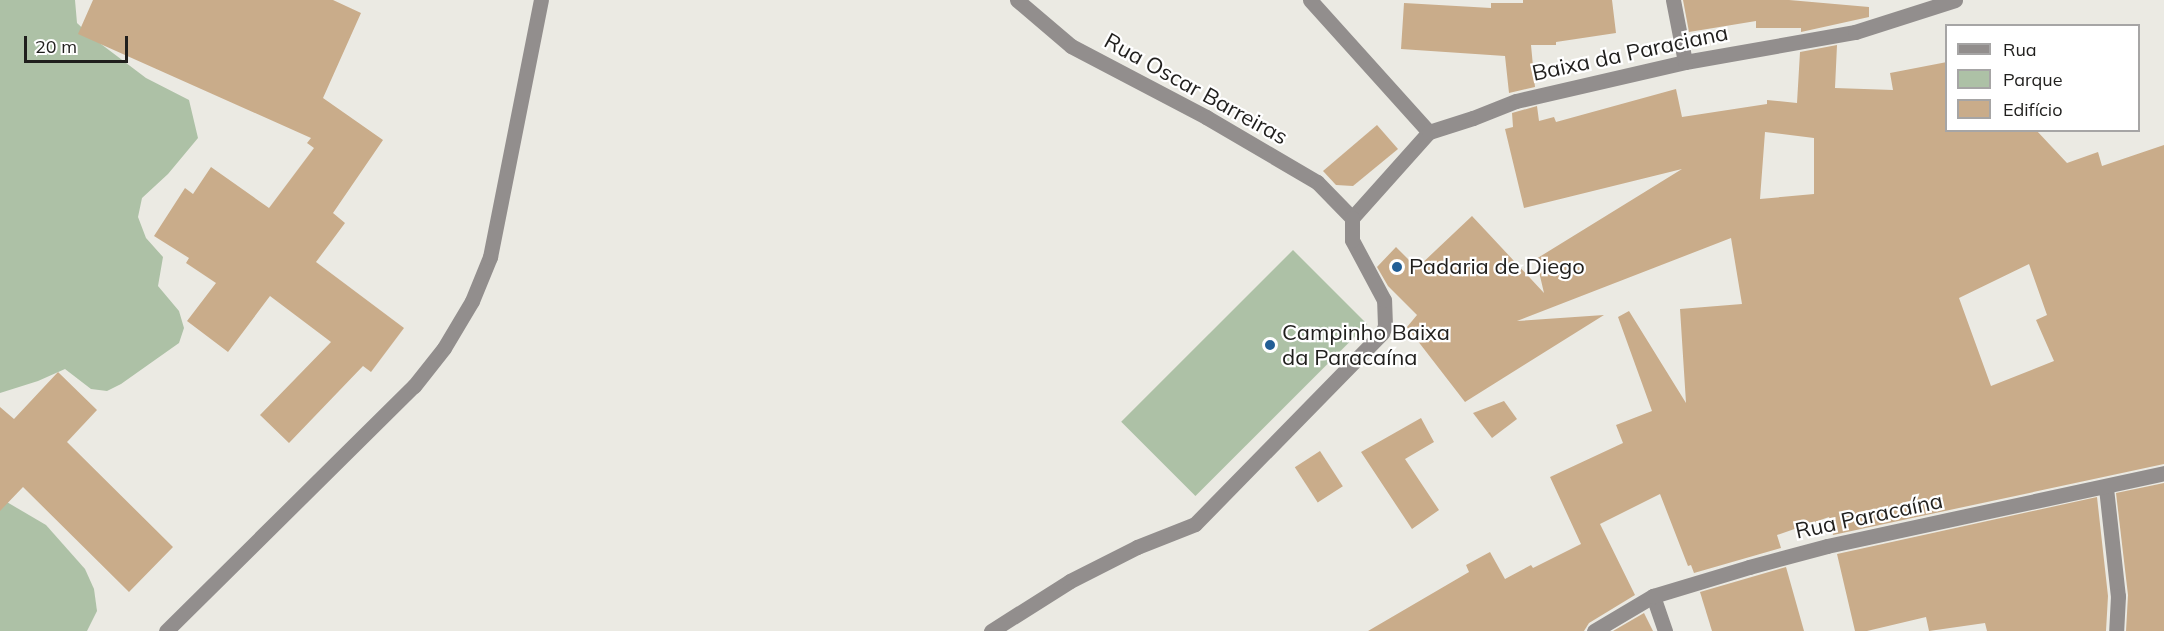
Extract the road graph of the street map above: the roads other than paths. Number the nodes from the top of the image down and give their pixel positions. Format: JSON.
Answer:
{"nodes":[{"id":1,"x":541,"y":0,"type":"edge"},
{"id":2,"x":1017,"y":0,"type":"edge"},
{"id":3,"x":1310,"y":0,"type":"edge"},
{"id":4,"x":1673,"y":0,"type":"edge"},
{"id":5,"x":1955,"y":0,"type":"edge"},
{"id":6,"x":1685,"y":62,"type":"junction"},
{"id":7,"x":1430,"y":132,"type":"junction"},
{"id":8,"x":1352,"y":218,"type":"junction"},
{"id":9,"x":2164,"y":473,"type":"edge"},
{"id":10,"x":2106,"y":488,"type":"junction"},
{"id":11,"x":1653,"y":596,"type":"junction"},
{"id":12,"x":166,"y":631,"type":"edge"},
{"id":13,"x":991,"y":631,"type":"edge"},
{"id":14,"x":1594,"y":631,"type":"edge"},
{"id":15,"x":1665,"y":631,"type":"edge"},
{"id":16,"x":2116,"y":631,"type":"edge"}],
"edges":[{"from":1,"to":12,"type":"street"},
{"from":2,"to":8,"type":"street","name":"Rua Oscar Barreiras"},
{"from":3,"to":7,"type":"street"},
{"from":4,"to":6,"type":"street"},
{"from":5,"to":6,"type":"street","name":"Baixa da Paraciana"},
{"from":6,"to":7,"type":"street","name":"Baixa da Paraciana"},
{"from":7,"to":8,"type":"street","name":"Baixa da Paraciana"},
{"from":8,"to":13,"type":"street"},
{"from":9,"to":10,"type":"street","name":"Rua Paracaína"},
{"from":10,"to":11,"type":"street","name":"Rua Paracaína"},
{"from":10,"to":16,"type":"street"},
{"from":11,"to":14,"type":"street","name":"Rua Paracaína"},
{"from":11,"to":15,"type":"street"}]}
